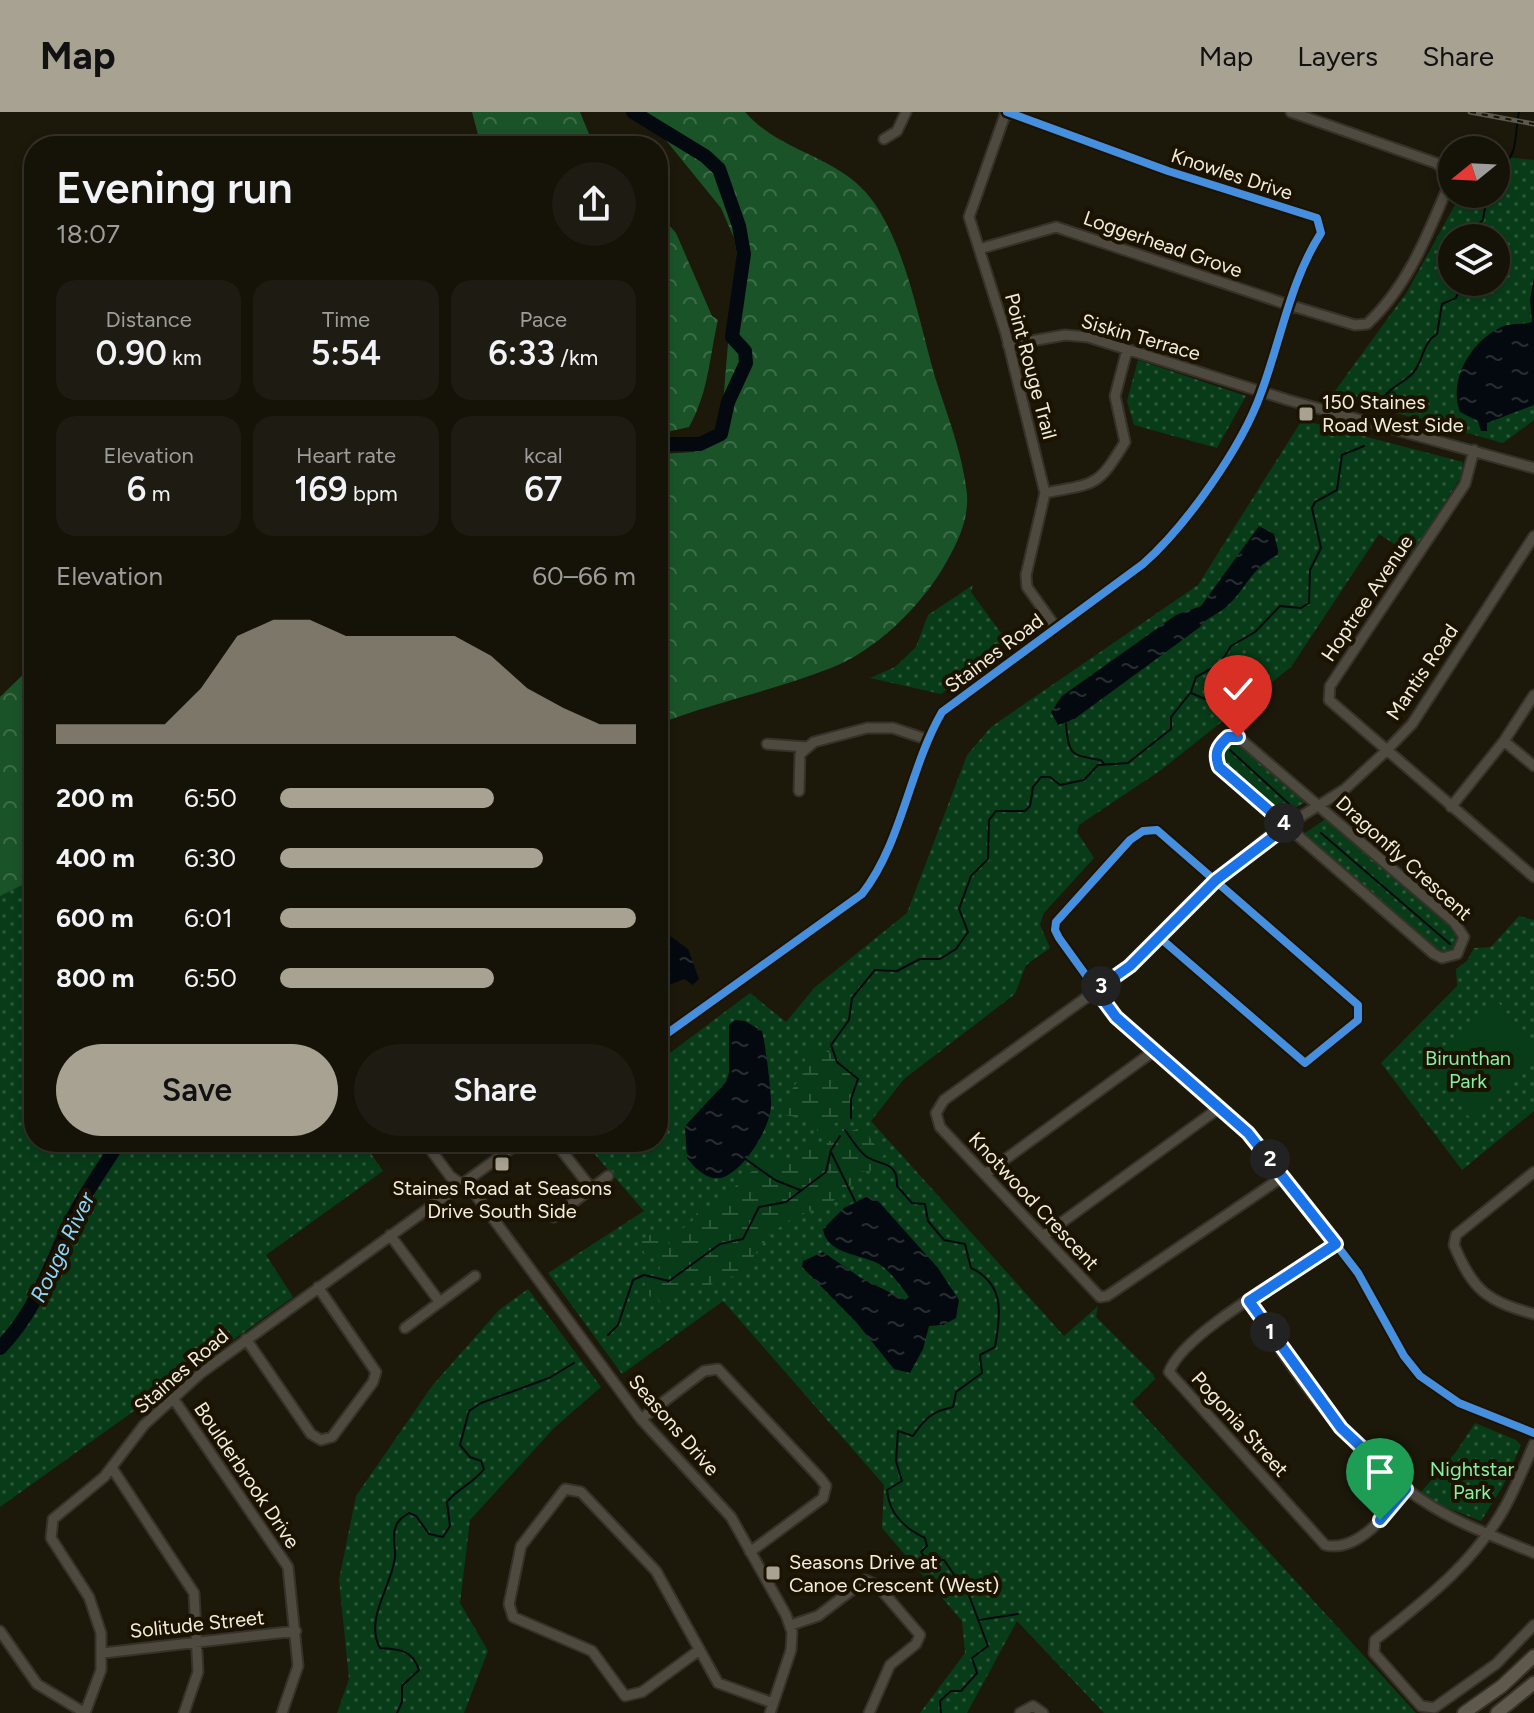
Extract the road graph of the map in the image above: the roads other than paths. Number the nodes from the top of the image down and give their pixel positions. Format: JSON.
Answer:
{"nodes":[{"id":1,"x":906,"y":112,"type":"edge"},
{"id":2,"x":1007,"y":112,"type":"edge"},
{"id":3,"x":1291,"y":112,"type":"edge"},
{"id":4,"x":884,"y":139,"type":"dead end"},
{"id":5,"x":979,"y":249,"type":"junction"},
{"id":6,"x":1289,"y":305,"type":"junction"},
{"id":7,"x":1008,"y":345,"type":"junction"},
{"id":8,"x":1127,"y":350,"type":"junction"},
{"id":9,"x":1262,"y":392,"type":"junction"},
{"id":10,"x":1474,"y":450,"type":"junction"},
{"id":11,"x":1534,"y":468,"type":"edge"},
{"id":12,"x":1045,"y":493,"type":"junction"},
{"id":13,"x":1534,"y":536,"type":"edge"},
{"id":14,"x":1055,"y":626,"type":"junction"},
{"id":15,"x":1534,"y":695,"type":"edge"},
{"id":16,"x":926,"y":739,"type":"junction"},
{"id":17,"x":1504,"y":741,"type":"junction"},
{"id":18,"x":767,"y":744,"type":"dead end"},
{"id":19,"x":806,"y":747,"type":"junction"},
{"id":20,"x":1385,"y":752,"type":"junction"},
{"id":21,"x":1534,"y":766,"type":"edge"},
{"id":22,"x":799,"y":791,"type":"dead end"},
{"id":23,"x":1320,"y":805,"type":"junction"},
{"id":24,"x":1451,"y":807,"type":"junction"},
{"id":25,"x":1287,"y":826,"type":"junction"},
{"id":26,"x":1534,"y":877,"type":"edge"},
{"id":27,"x":1216,"y":880,"type":"junction"},
{"id":28,"x":1159,"y":937,"type":"junction"},
{"id":29,"x":1096,"y":990,"type":"junction"},
{"id":30,"x":668,"y":1033,"type":"edge"},
{"id":31,"x":1154,"y":1051,"type":"junction"},
{"id":32,"x":1219,"y":1108,"type":"junction"},
{"id":33,"x":432,"y":1152,"type":"edge"},
{"id":34,"x":507,"y":1152,"type":"edge"},
{"id":35,"x":563,"y":1152,"type":"edge"},
{"id":36,"x":1534,"y":1172,"type":"edge"},
{"id":37,"x":985,"y":1174,"type":"junction"},
{"id":38,"x":608,"y":1176,"type":"dead end"},
{"id":39,"x":1284,"y":1176,"type":"junction"},
{"id":40,"x":462,"y":1185,"type":"junction"},
{"id":41,"x":591,"y":1188,"type":"junction"},
{"id":42,"x":554,"y":1217,"type":"dead end"},
{"id":43,"x":390,"y":1235,"type":"junction"},
{"id":44,"x":1043,"y":1236,"type":"junction"},
{"id":45,"x":1336,"y":1244,"type":"junction"},
{"id":46,"x":475,"y":1276,"type":"dead end"},
{"id":47,"x":318,"y":1287,"type":"junction"},
{"id":48,"x":439,"y":1301,"type":"junction"},
{"id":49,"x":1249,"y":1301,"type":"junction"},
{"id":50,"x":1534,"y":1314,"type":"edge"},
{"id":51,"x":405,"y":1328,"type":"dead end"},
{"id":52,"x":246,"y":1339,"type":"junction"},
{"id":53,"x":173,"y":1398,"type":"junction"},
{"id":54,"x":641,"y":1419,"type":"junction"},
{"id":55,"x":1534,"y":1433,"type":"edge"},
{"id":56,"x":1534,"y":1444,"type":"edge"},
{"id":57,"x":112,"y":1468,"type":"junction"},
{"id":58,"x":1406,"y":1489,"type":"junction"},
{"id":59,"x":1488,"y":1533,"type":"junction"},
{"id":60,"x":750,"y":1552,"type":"junction"},
{"id":61,"x":1534,"y":1553,"type":"edge"},
{"id":62,"x":791,"y":1625,"type":"junction"},
{"id":63,"x":1534,"y":1625,"type":"edge"},
{"id":64,"x":0,"y":1631,"type":"edge"},
{"id":65,"x":296,"y":1631,"type":"junction"},
{"id":66,"x":197,"y":1643,"type":"junction"},
{"id":67,"x":698,"y":1651,"type":"junction"},
{"id":68,"x":103,"y":1653,"type":"junction"},
{"id":69,"x":1534,"y":1656,"type":"edge"},
{"id":70,"x":1534,"y":1683,"type":"edge"},
{"id":71,"x":772,"y":1708,"type":"edge"},
{"id":72,"x":85,"y":1713,"type":"edge"},
{"id":73,"x":184,"y":1713,"type":"edge"},
{"id":74,"x":282,"y":1713,"type":"edge"},
{"id":75,"x":869,"y":1713,"type":"edge"},
{"id":76,"x":1020,"y":1713,"type":"edge"},
{"id":77,"x":1043,"y":1713,"type":"edge"},
{"id":78,"x":1464,"y":1713,"type":"edge"},
{"id":79,"x":1497,"y":1713,"type":"edge"}],
"edges":[{"from":1,"to":4,"type":"street"},
{"from":2,"to":5,"type":"street","name":"Point Rouge Trail"},
{"from":2,"to":6,"type":"street","name":"Knowles Drive"},
{"from":3,"to":6,"type":"street","name":"Loggerhead Grove"},
{"from":5,"to":6,"type":"street","name":"Loggerhead Grove"},
{"from":5,"to":7,"type":"street","name":"Point Rouge Trail"},
{"from":6,"to":9,"type":"street","name":"Knowles Drive"},
{"from":7,"to":8,"type":"street","name":"Siskin Terrace"},
{"from":7,"to":12,"type":"street","name":"Point Rouge Trail"},
{"from":8,"to":9,"type":"street","name":"Siskin Terrace"},
{"from":8,"to":12,"type":"street"},
{"from":9,"to":10,"type":"street"},
{"from":9,"to":14,"type":"street","name":"Staines Road"},
{"from":10,"to":11,"type":"street"},
{"from":10,"to":20,"type":"street","name":"Hoptree Avenue"},
{"from":12,"to":14,"type":"street","name":"Point Rouge Trail"},
{"from":13,"to":20,"type":"street","name":"Mantis Road"},
{"from":14,"to":16,"type":"street","name":"Staines Road"},
{"from":15,"to":17,"type":"street"},
{"from":16,"to":19,"type":"street"},
{"from":16,"to":30,"type":"street","name":"Staines Road"},
{"from":17,"to":21,"type":"street"},
{"from":17,"to":24,"type":"street"},
{"from":18,"to":19,"type":"street"},
{"from":19,"to":22,"type":"street"},
{"from":20,"to":23,"type":"street","name":"Mantis Road"},
{"from":20,"to":24,"type":"street"},
{"from":23,"to":25,"type":"street","name":"Mantis Road"},
{"from":23,"to":25,"type":"street"},
{"from":23,"to":25,"type":"street","name":"Dragonfly Crescent"},
{"from":24,"to":26,"type":"street"},
{"from":25,"to":27,"type":"street","name":"Mantis Road"},
{"from":27,"to":28,"type":"street","name":"Mantis Road"},
{"from":27,"to":28,"type":"street"},
{"from":27,"to":29,"type":"street"},
{"from":28,"to":29,"type":"street","name":"Mantis Road"},
{"from":29,"to":31,"type":"street"},
{"from":29,"to":37,"type":"street","name":"Knotwood Crescent"},
{"from":31,"to":32,"type":"street"},
{"from":31,"to":37,"type":"street"},
{"from":32,"to":39,"type":"street"},
{"from":32,"to":44,"type":"street"},
{"from":33,"to":40,"type":"street","name":"Seasons Drive"},
{"from":34,"to":40,"type":"street","name":"Staines Road"},
{"from":35,"to":41,"type":"street"},
{"from":36,"to":50,"type":"street"},
{"from":37,"to":44,"type":"street","name":"Knotwood Crescent"},
{"from":38,"to":41,"type":"street"},
{"from":39,"to":44,"type":"street","name":"Knotwood Crescent"},
{"from":39,"to":45,"type":"street"},
{"from":40,"to":43,"type":"street","name":"Staines Road"},
{"from":40,"to":54,"type":"street","name":"Seasons Drive"},
{"from":41,"to":42,"type":"street"},
{"from":43,"to":47,"type":"street","name":"Staines Road"},
{"from":43,"to":48,"type":"street"},
{"from":45,"to":49,"type":"street","name":"Pogonia Street"},
{"from":45,"to":55,"type":"street"},
{"from":46,"to":48,"type":"street"},
{"from":47,"to":52,"type":"street","name":"Staines Road"},
{"from":47,"to":52,"type":"street"},
{"from":48,"to":51,"type":"street"},
{"from":49,"to":58,"type":"street"},
{"from":49,"to":58,"type":"street","name":"Pogonia Street"},
{"from":52,"to":53,"type":"street","name":"Staines Road"},
{"from":53,"to":57,"type":"street","name":"Staines Road"},
{"from":53,"to":65,"type":"street","name":"Boulderbrook Drive"},
{"from":54,"to":60,"type":"street","name":"Seasons Drive"},
{"from":54,"to":60,"type":"street"},
{"from":56,"to":59,"type":"street"},
{"from":57,"to":66,"type":"street"},
{"from":57,"to":68,"type":"street","name":"Staines Road"},
{"from":58,"to":59,"type":"street"},
{"from":59,"to":61,"type":"street"},
{"from":59,"to":63,"type":"street"},
{"from":60,"to":62,"type":"street","name":"Seasons Drive"},
{"from":62,"to":71,"type":"street"},
{"from":62,"to":75,"type":"street"},
{"from":64,"to":72,"type":"street"},
{"from":65,"to":66,"type":"street","name":"Solitude Street"},
{"from":65,"to":74,"type":"street","name":"Boulderbrook Drive"},
{"from":66,"to":68,"type":"street","name":"Solitude Street"},
{"from":66,"to":73,"type":"street"},
{"from":67,"to":67,"type":"street"},
{"from":67,"to":71,"type":"street"},
{"from":68,"to":72,"type":"street","name":"Staines Road"},
{"from":69,"to":78,"type":"main road"},
{"from":70,"to":79,"type":"main road"},
{"from":76,"to":77,"type":"street"}]}
